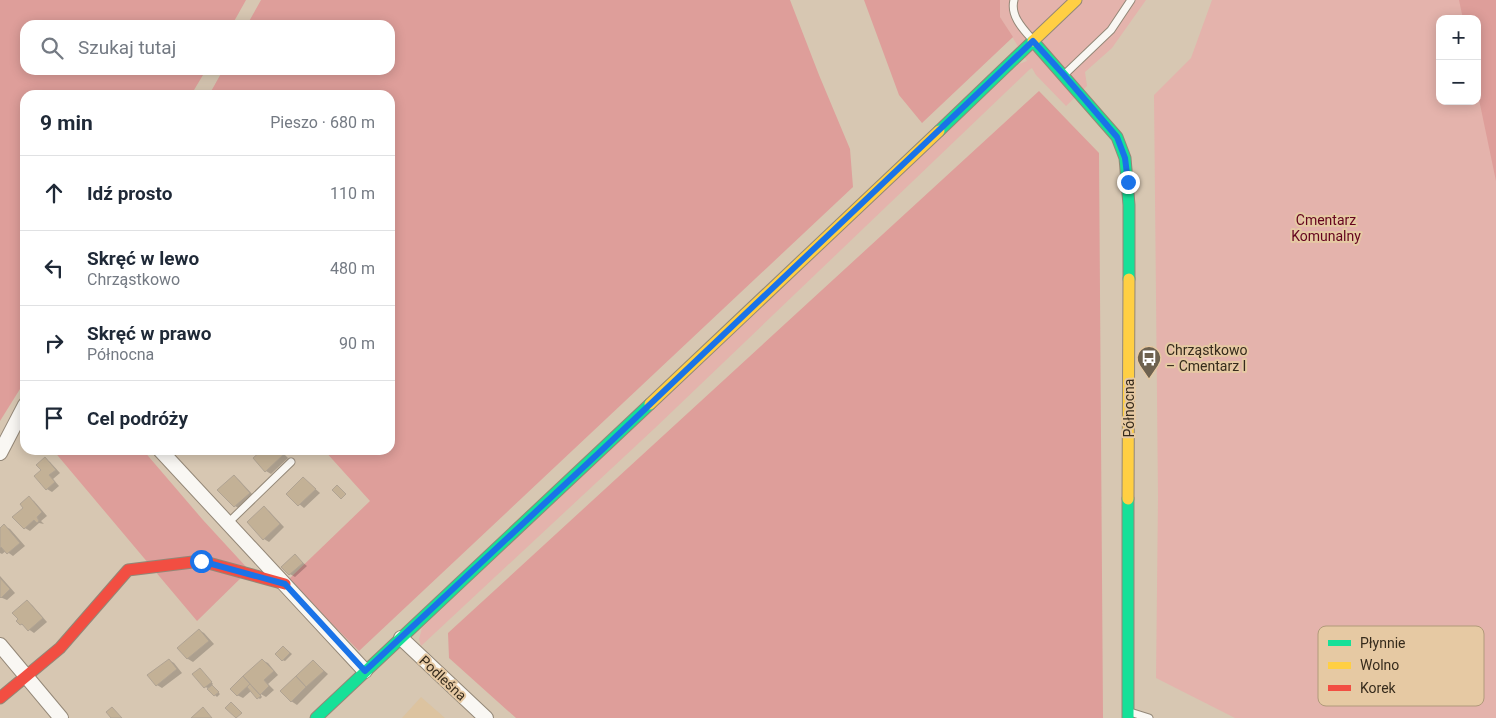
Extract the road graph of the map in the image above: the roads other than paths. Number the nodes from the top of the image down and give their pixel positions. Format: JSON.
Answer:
{"nodes":[{"id":1,"x":1014,"y":0,"type":"edge"},
{"id":2,"x":1076,"y":0,"type":"edge"},
{"id":3,"x":1132,"y":0,"type":"edge"},
{"id":4,"x":1033,"y":41,"type":"junction"},
{"id":5,"x":1064,"y":75,"type":"junction"},
{"id":6,"x":20,"y":415,"type":"edge"},
{"id":7,"x":0,"y":453,"type":"edge"},
{"id":8,"x":165,"y":455,"type":"edge"},
{"id":9,"x":292,"y":462,"type":"dead end"},
{"id":10,"x":228,"y":523,"type":"junction"},
{"id":11,"x":285,"y":584,"type":"junction"},
{"id":12,"x":401,"y":638,"type":"junction"},
{"id":13,"x":0,"y":645,"type":"edge"},
{"id":14,"x":365,"y":671,"type":"junction"},
{"id":15,"x":25,"y":676,"type":"junction"},
{"id":16,"x":0,"y":698,"type":"edge"},
{"id":17,"x":1128,"y":714,"type":"edge"},
{"id":18,"x":61,"y":718,"type":"edge"},
{"id":19,"x":316,"y":718,"type":"edge"},
{"id":20,"x":486,"y":718,"type":"edge"},
{"id":21,"x":1149,"y":718,"type":"edge"}],
"edges":[{"from":1,"to":4,"type":"lane"},
{"from":2,"to":4,"type":"main road"},
{"from":3,"to":5,"type":"lane"},
{"from":4,"to":5,"type":"main road","name":"Północna"},
{"from":4,"to":12,"type":"main road"},
{"from":5,"to":17,"type":"main road","name":"Północna"},
{"from":6,"to":7,"type":"street"},
{"from":8,"to":10,"type":"street"},
{"from":9,"to":10,"type":"lane"},
{"from":10,"to":11,"type":"street"},
{"from":11,"to":14,"type":"street"},
{"from":11,"to":15,"type":"main road"},
{"from":12,"to":14,"type":"main road"},
{"from":12,"to":20,"type":"street","name":"Podleśna"},
{"from":13,"to":15,"type":"street"},
{"from":14,"to":19,"type":"main road"},
{"from":15,"to":16,"type":"main road"},
{"from":15,"to":18,"type":"street"},
{"from":17,"to":21,"type":"lane"}]}
